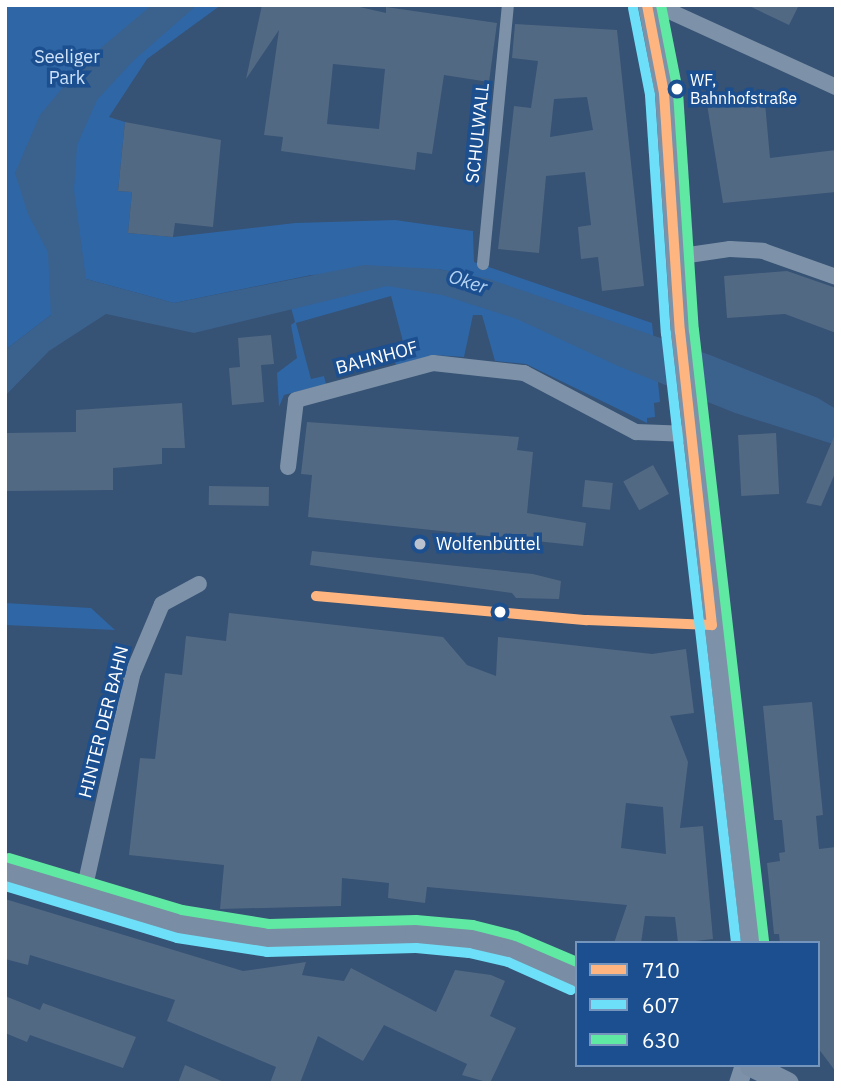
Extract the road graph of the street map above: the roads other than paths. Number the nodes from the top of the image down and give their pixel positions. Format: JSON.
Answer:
{"nodes":[{"id":1,"x":508,"y":5,"type":"edge"},
{"id":2,"x":647,"y":5,"type":"edge"},
{"id":3,"x":656,"y":5,"type":"edge"},
{"id":4,"x":836,"y":87,"type":"edge"},
{"id":5,"x":675,"y":257,"type":"junction"},
{"id":6,"x":483,"y":264,"type":"dead end"},
{"id":7,"x":836,"y":277,"type":"edge"},
{"id":8,"x":691,"y":434,"type":"junction"},
{"id":9,"x":288,"y":467,"type":"dead end"},
{"id":10,"x":200,"y":584,"type":"dead end"},
{"id":11,"x":5,"y":871,"type":"edge"},
{"id":12,"x":83,"y":895,"type":"junction"},
{"id":13,"x":750,"y":941,"type":"edge"},
{"id":14,"x":575,"y":976,"type":"edge"},
{"id":15,"x":755,"y":1067,"type":"edge"},
{"id":16,"x":787,"y":1083,"type":"edge"}],
"edges":[{"from":1,"to":6,"type":"street","name":"SCHULWALL"},
{"from":2,"to":5,"type":"street"},
{"from":3,"to":4,"type":"street"},
{"from":5,"to":7,"type":"street"},
{"from":5,"to":8,"type":"street"},
{"from":8,"to":9,"type":"street","name":"BAHNHOF"},
{"from":8,"to":13,"type":"street"},
{"from":10,"to":12,"type":"street","name":"HINTER DER BAHN"},
{"from":11,"to":12,"type":"main road"},
{"from":12,"to":14,"type":"main road"},
{"from":15,"to":16,"type":"main road"}]}
